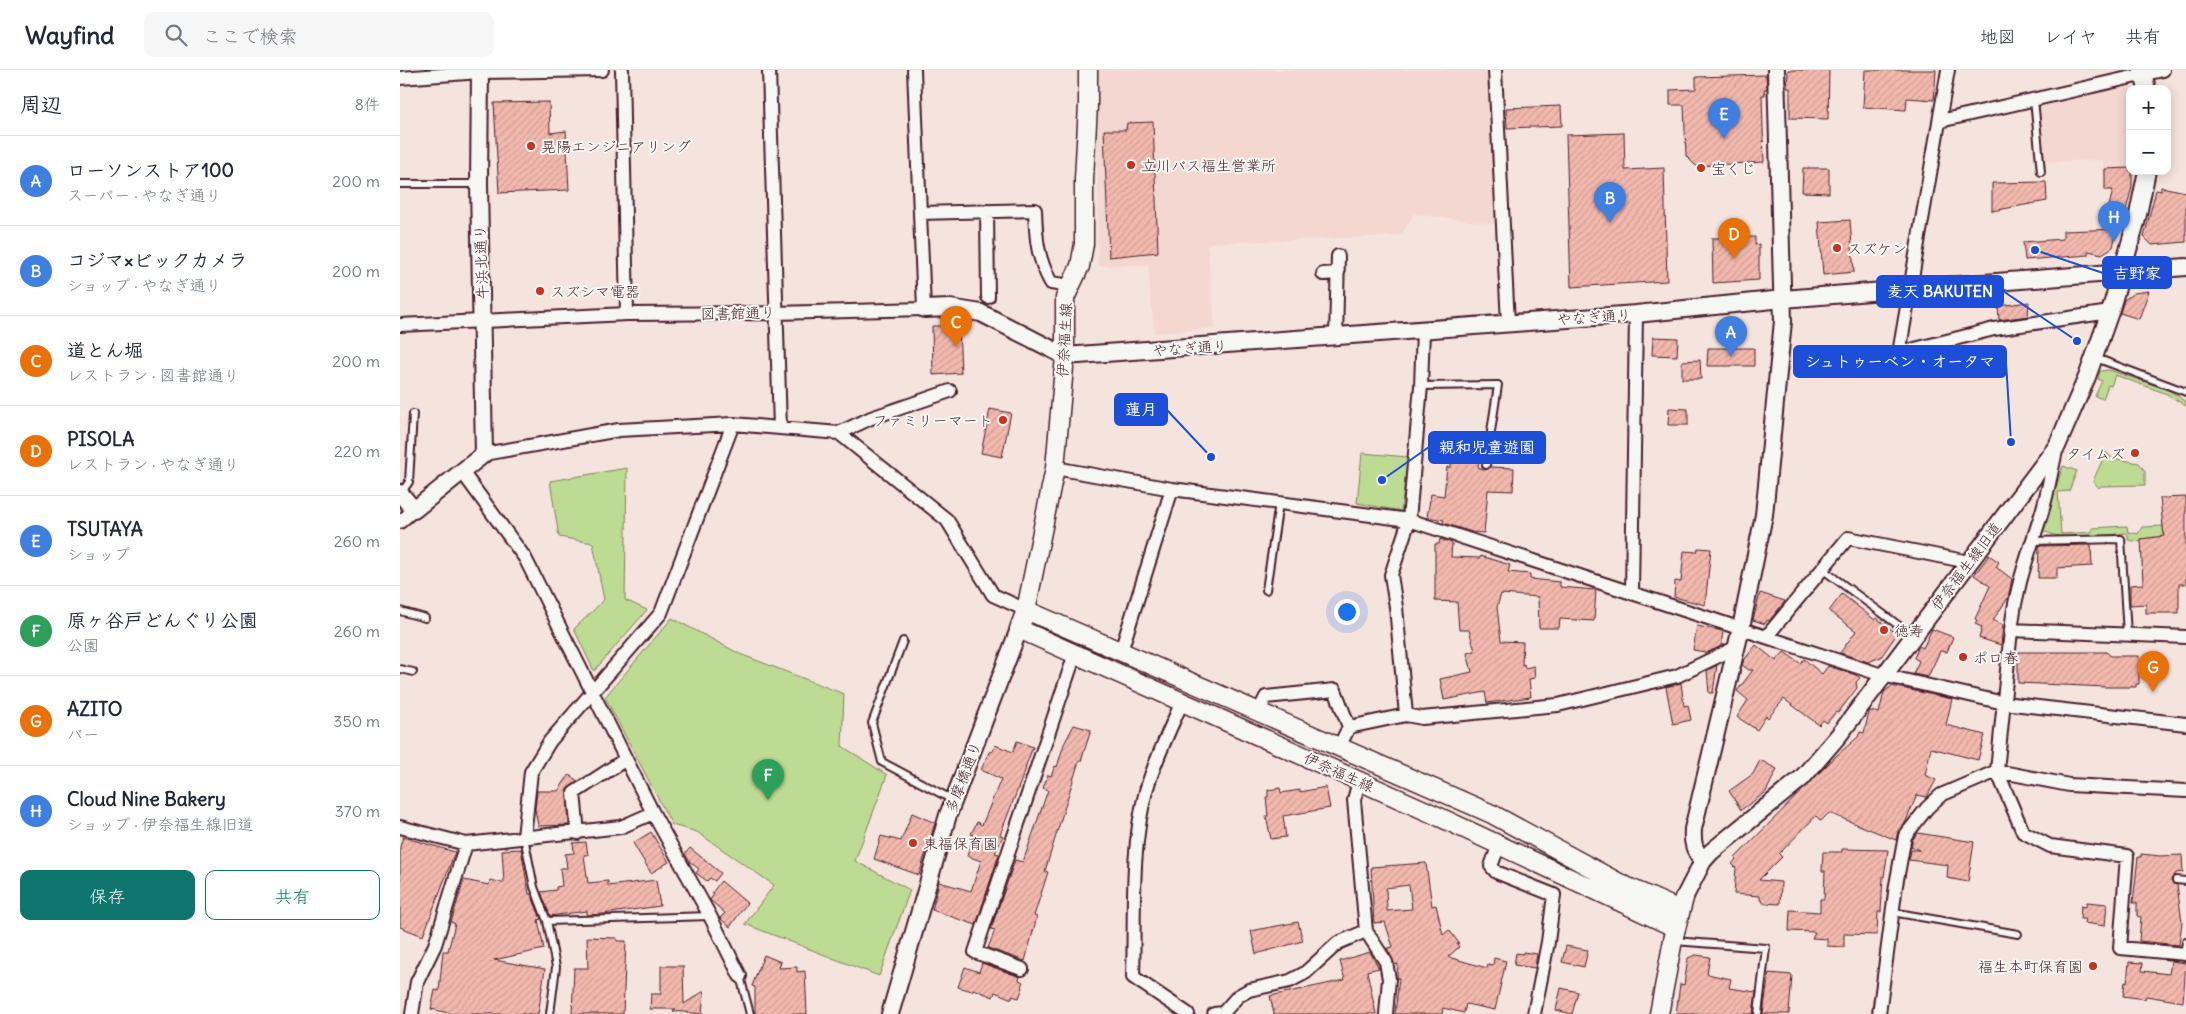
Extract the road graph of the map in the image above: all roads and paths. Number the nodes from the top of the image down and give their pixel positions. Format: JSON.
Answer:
{"nodes":[{"id":1,"x":602,"y":70,"type":"edge"},
{"id":2,"x":622,"y":70,"type":"edge"},
{"id":3,"x":769,"y":70,"type":"edge"},
{"id":4,"x":914,"y":70,"type":"edge"},
{"id":5,"x":1088,"y":70,"type":"edge"},
{"id":6,"x":1495,"y":70,"type":"edge"},
{"id":7,"x":1776,"y":70,"type":"edge"},
{"id":8,"x":1948,"y":70,"type":"edge"},
{"id":9,"x":2163,"y":70,"type":"edge"},
{"id":10,"x":480,"y":71,"type":"edge"},
{"id":11,"x":400,"y":78,"type":"edge"},
{"id":12,"x":2144,"y":78,"type":"edge"},
{"id":13,"x":2034,"y":99,"type":"junction"},
{"id":14,"x":1940,"y":120,"type":"junction"},
{"id":15,"x":2041,"y":172,"type":"dead end"},
{"id":16,"x":2145,"y":175,"type":"edge"},
{"id":17,"x":400,"y":184,"type":"edge"},
{"id":18,"x":479,"y":184,"type":"junction"},
{"id":19,"x":987,"y":211,"type":"junction"},
{"id":20,"x":921,"y":213,"type":"junction"},
{"id":21,"x":1338,"y":256,"type":"dead end"},
{"id":22,"x":2186,"y":267,"type":"edge"},
{"id":23,"x":2122,"y":270,"type":"junction"},
{"id":24,"x":1338,"y":273,"type":"junction"},
{"id":25,"x":1322,"y":274,"type":"dead end"},
{"id":26,"x":1070,"y":286,"type":"junction"},
{"id":27,"x":1908,"y":289,"type":"junction"},
{"id":28,"x":988,"y":297,"type":"dead end"},
{"id":29,"x":1783,"y":299,"type":"junction"},
{"id":30,"x":924,"y":309,"type":"junction"},
{"id":31,"x":2110,"y":312,"type":"junction"},
{"id":32,"x":776,"y":313,"type":"junction"},
{"id":33,"x":627,"y":314,"type":"junction"},
{"id":34,"x":1636,"y":314,"type":"junction"},
{"id":35,"x":482,"y":322,"type":"junction"},
{"id":36,"x":1508,"y":323,"type":"junction"},
{"id":37,"x":400,"y":324,"type":"edge"},
{"id":38,"x":1423,"y":330,"type":"junction"},
{"id":39,"x":1336,"y":337,"type":"junction"},
{"id":40,"x":1064,"y":356,"type":"junction"},
{"id":41,"x":2094,"y":357,"type":"junction"},
{"id":42,"x":1421,"y":386,"type":"junction"},
{"id":43,"x":950,"y":391,"type":"dead end"},
{"id":44,"x":2186,"y":392,"type":"edge"},
{"id":45,"x":413,"y":414,"type":"dead end"},
{"id":46,"x":733,"y":424,"type":"junction"},
{"id":47,"x":780,"y":428,"type":"junction"},
{"id":48,"x":839,"y":433,"type":"junction"},
{"id":49,"x":2057,"y":446,"type":"junction"},
{"id":50,"x":484,"y":454,"type":"junction"},
{"id":51,"x":1486,"y":465,"type":"dead end"},
{"id":52,"x":1055,"y":468,"type":"junction"},
{"id":53,"x":463,"y":473,"type":"junction"},
{"id":54,"x":1172,"y":489,"type":"junction"},
{"id":55,"x":400,"y":493,"type":"edge"},
{"id":56,"x":1280,"y":503,"type":"junction"},
{"id":57,"x":414,"y":510,"type":"junction"},
{"id":58,"x":1409,"y":520,"type":"junction"},
{"id":59,"x":400,"y":522,"type":"edge"},
{"id":60,"x":2032,"y":541,"type":"junction"},
{"id":61,"x":1970,"y":562,"type":"junction"},
{"id":62,"x":1822,"y":569,"type":"junction"},
{"id":63,"x":1266,"y":590,"type":"dead end"},
{"id":64,"x":1632,"y":593,"type":"junction"},
{"id":65,"x":1026,"y":610,"type":"junction"},
{"id":66,"x":400,"y":611,"type":"edge"},
{"id":67,"x":425,"y":618,"type":"dead end"},
{"id":68,"x":1741,"y":628,"type":"junction"},
{"id":69,"x":1020,"y":629,"type":"junction"},
{"id":70,"x":2012,"y":630,"type":"junction"},
{"id":71,"x":2127,"y":634,"type":"junction"},
{"id":72,"x":1767,"y":636,"type":"junction"},
{"id":73,"x":1913,"y":636,"type":"junction"},
{"id":74,"x":2186,"y":636,"type":"edge"},
{"id":75,"x":903,"y":641,"type":"dead end"},
{"id":76,"x":1737,"y":647,"type":"junction"},
{"id":77,"x":1121,"y":651,"type":"junction"},
{"id":78,"x":1076,"y":654,"type":"junction"},
{"id":79,"x":400,"y":669,"type":"edge"},
{"id":80,"x":413,"y":672,"type":"dead end"},
{"id":81,"x":1882,"y":675,"type":"junction"},
{"id":82,"x":592,"y":691,"type":"junction"},
{"id":83,"x":1182,"y":702,"type":"junction"},
{"id":84,"x":2004,"y":703,"type":"junction"},
{"id":85,"x":1259,"y":711,"type":"junction"},
{"id":86,"x":1406,"y":715,"type":"junction"},
{"id":87,"x":2186,"y":724,"type":"edge"},
{"id":88,"x":1349,"y":727,"type":"junction"},
{"id":89,"x":1339,"y":747,"type":"junction"},
{"id":90,"x":626,"y":759,"type":"junction"},
{"id":91,"x":1997,"y":771,"type":"junction"},
{"id":92,"x":1359,"y":781,"type":"junction"},
{"id":93,"x":2186,"y":791,"type":"edge"},
{"id":94,"x":953,"y":800,"type":"junction"},
{"id":95,"x":653,"y":813,"type":"junction"},
{"id":96,"x":400,"y":827,"type":"edge"},
{"id":97,"x":578,"y":833,"type":"junction"},
{"id":98,"x":524,"y":837,"type":"junction"},
{"id":99,"x":466,"y":844,"type":"junction"},
{"id":100,"x":1499,"y":845,"type":"junction"},
{"id":101,"x":1703,"y":861,"type":"junction"},
{"id":102,"x":2176,"y":880,"type":"dead end"},
{"id":103,"x":2186,"y":881,"type":"edge"},
{"id":104,"x":1682,"y":904,"type":"junction"},
{"id":105,"x":1892,"y":912,"type":"junction"},
{"id":106,"x":710,"y":916,"type":"junction"},
{"id":107,"x":547,"y":921,"type":"junction"},
{"id":108,"x":1366,"y":931,"type":"junction"},
{"id":109,"x":1674,"y":934,"type":"junction"},
{"id":110,"x":2018,"y":934,"type":"dead end"},
{"id":111,"x":2185,"y":950,"type":"edge"},
{"id":112,"x":1022,"y":969,"type":"dead end"},
{"id":113,"x":740,"y":976,"type":"joint"},
{"id":114,"x":412,"y":1014,"type":"edge"},
{"id":115,"x":550,"y":1014,"type":"edge"},
{"id":116,"x":750,"y":1014,"type":"edge"},
{"id":117,"x":890,"y":1014,"type":"edge"},
{"id":118,"x":1188,"y":1014,"type":"edge"},
{"id":119,"x":1214,"y":1014,"type":"edge"},
{"id":120,"x":1386,"y":1014,"type":"edge"},
{"id":121,"x":1534,"y":1014,"type":"edge"},
{"id":122,"x":1659,"y":1014,"type":"edge"},
{"id":123,"x":1758,"y":1014,"type":"edge"},
{"id":124,"x":1880,"y":1014,"type":"edge"}],
"edges":[{"from":1,"to":10,"type":"street"},
{"from":2,"to":33,"type":"street"},
{"from":3,"to":32,"type":"street"},
{"from":4,"to":20,"type":"street"},
{"from":5,"to":26,"type":"main road","name":"伊奈福生線"},
{"from":6,"to":36,"type":"street"},
{"from":7,"to":29,"type":"street"},
{"from":8,"to":14,"type":"street"},
{"from":9,"to":12,"type":"street"},
{"from":10,"to":11,"type":"street"},
{"from":10,"to":18,"type":"street","name":"牛浜北通り"},
{"from":12,"to":13,"type":"street"},
{"from":13,"to":14,"type":"street"},
{"from":13,"to":15,"type":"lane"},
{"from":14,"to":27,"type":"street"},
{"from":16,"to":23,"type":"street","name":"伊奈福生線旧道"},
{"from":17,"to":18,"type":"lane"},
{"from":18,"to":35,"type":"street","name":"牛浜北通り"},
{"from":19,"to":20,"type":"street"},
{"from":19,"to":26,"type":"street"},
{"from":19,"to":28,"type":"street"},
{"from":20,"to":30,"type":"street"},
{"from":21,"to":24,"type":"street"},
{"from":22,"to":23,"type":"street","name":"やなぎ通り"},
{"from":23,"to":27,"type":"street","name":"やなぎ通り"},
{"from":23,"to":31,"type":"street","name":"伊奈福生線旧道"},
{"from":24,"to":25,"type":"street"},
{"from":24,"to":39,"type":"street"},
{"from":26,"to":40,"type":"main road","name":"伊奈福生線"},
{"from":27,"to":29,"type":"street","name":"やなぎ通り"},
{"from":27,"to":31,"type":"street"},
{"from":29,"to":34,"type":"street","name":"やなぎ通り"},
{"from":29,"to":68,"type":"street"},
{"from":30,"to":32,"type":"street","name":"図書館通り"},
{"from":30,"to":40,"type":"street","name":"図書館通り"},
{"from":31,"to":41,"type":"street","name":"伊奈福生線旧道"},
{"from":32,"to":33,"type":"street","name":"図書館通り"},
{"from":32,"to":47,"type":"street"},
{"from":33,"to":35,"type":"street","name":"図書館通り"},
{"from":34,"to":36,"type":"street","name":"やなぎ通り"},
{"from":34,"to":64,"type":"street"},
{"from":35,"to":37,"type":"street","name":"図書館通り"},
{"from":35,"to":50,"type":"street","name":"牛浜北通り"},
{"from":36,"to":38,"type":"street","name":"やなぎ通り"},
{"from":38,"to":39,"type":"street","name":"やなぎ通り"},
{"from":38,"to":42,"type":"street"},
{"from":39,"to":40,"type":"street","name":"やなぎ通り"},
{"from":40,"to":52,"type":"main road","name":"伊奈福生線"},
{"from":41,"to":44,"type":"lane"},
{"from":41,"to":49,"type":"street","name":"伊奈福生線旧道"},
{"from":42,"to":51,"type":"lane"},
{"from":42,"to":58,"type":"street"},
{"from":43,"to":48,"type":"street"},
{"from":45,"to":55,"type":"lane"},
{"from":46,"to":47,"type":"street"},
{"from":46,"to":50,"type":"street"},
{"from":46,"to":82,"type":"street"},
{"from":47,"to":48,"type":"street"},
{"from":48,"to":65,"type":"street"},
{"from":49,"to":60,"type":"street"},
{"from":49,"to":61,"type":"street","name":"伊奈福生線旧道"},
{"from":50,"to":53,"type":"street"},
{"from":52,"to":54,"type":"street"},
{"from":52,"to":65,"type":"main road","name":"伊奈福生線"},
{"from":53,"to":57,"type":"street"},
{"from":53,"to":82,"type":"street"},
{"from":54,"to":56,"type":"street"},
{"from":54,"to":77,"type":"street"},
{"from":55,"to":57,"type":"street"},
{"from":56,"to":58,"type":"street"},
{"from":56,"to":63,"type":"lane"},
{"from":57,"to":59,"type":"street"},
{"from":58,"to":64,"type":"street"},
{"from":58,"to":86,"type":"street"},
{"from":60,"to":70,"type":"street"},
{"from":60,"to":71,"type":"lane"},
{"from":61,"to":62,"type":"street"},
{"from":61,"to":73,"type":"street","name":"伊奈福生線旧道"},
{"from":62,"to":72,"type":"street"},
{"from":62,"to":73,"type":"lane"},
{"from":64,"to":68,"type":"street"},
{"from":65,"to":69,"type":"main road","name":"伊奈福生線"},
{"from":65,"to":77,"type":"main road","name":"伊奈福生線"},
{"from":66,"to":67,"type":"lane"},
{"from":68,"to":72,"type":"street"},
{"from":68,"to":76,"type":"street"},
{"from":69,"to":78,"type":"main road","name":"伊奈福生線"},
{"from":69,"to":94,"type":"street","name":"多摩橋通り"},
{"from":70,"to":71,"type":"street"},
{"from":70,"to":84,"type":"street"},
{"from":71,"to":74,"type":"street"},
{"from":72,"to":81,"type":"street"},
{"from":73,"to":81,"type":"street","name":"伊奈福生線旧道"},
{"from":75,"to":94,"type":"lane"},
{"from":76,"to":86,"type":"street"},
{"from":76,"to":101,"type":"street"},
{"from":77,"to":85,"type":"main road","name":"伊奈福生線"},
{"from":78,"to":83,"type":"main road","name":"伊奈福生線"},
{"from":78,"to":112,"type":"street"},
{"from":79,"to":80,"type":"lane"},
{"from":81,"to":84,"type":"street"},
{"from":81,"to":101,"type":"street","name":"伊奈福生線旧道"},
{"from":82,"to":90,"type":"street"},
{"from":82,"to":98,"type":"street"},
{"from":83,"to":92,"type":"main road","name":"伊奈福生線"},
{"from":83,"to":118,"type":"street"},
{"from":84,"to":87,"type":"street"},
{"from":84,"to":91,"type":"street"},
{"from":85,"to":88,"type":"street"},
{"from":85,"to":89,"type":"main road","name":"伊奈福生線"},
{"from":86,"to":88,"type":"street"},
{"from":88,"to":89,"type":"street"},
{"from":89,"to":104,"type":"main road","name":"伊奈福生線"},
{"from":90,"to":95,"type":"street"},
{"from":90,"to":97,"type":"street"},
{"from":91,"to":93,"type":"street"},
{"from":91,"to":105,"type":"street"},
{"from":91,"to":111,"type":"street"},
{"from":92,"to":100,"type":"main road","name":"伊奈福生線"},
{"from":92,"to":108,"type":"street"},
{"from":94,"to":117,"type":"street","name":"多摩橋通り"},
{"from":95,"to":97,"type":"street"},
{"from":95,"to":106,"type":"street"},
{"from":96,"to":99,"type":"street"},
{"from":97,"to":98,"type":"street"},
{"from":98,"to":99,"type":"street"},
{"from":98,"to":107,"type":"lane"},
{"from":99,"to":114,"type":"street"},
{"from":100,"to":109,"type":"main road","name":"伊奈福生線"},
{"from":100,"to":121,"type":"street"},
{"from":101,"to":104,"type":"street","name":"伊奈福生線旧道"},
{"from":102,"to":103,"type":"lane"},
{"from":104,"to":109,"type":"main road"},
{"from":105,"to":110,"type":"lane"},
{"from":105,"to":124,"type":"street"},
{"from":106,"to":107,"type":"lane"},
{"from":106,"to":113,"type":"street"},
{"from":107,"to":115,"type":"lane"},
{"from":108,"to":119,"type":"street"},
{"from":108,"to":120,"type":"street"},
{"from":109,"to":122,"type":"main road"},
{"from":109,"to":123,"type":"lane"},
{"from":113,"to":116,"type":"lane"}]}
